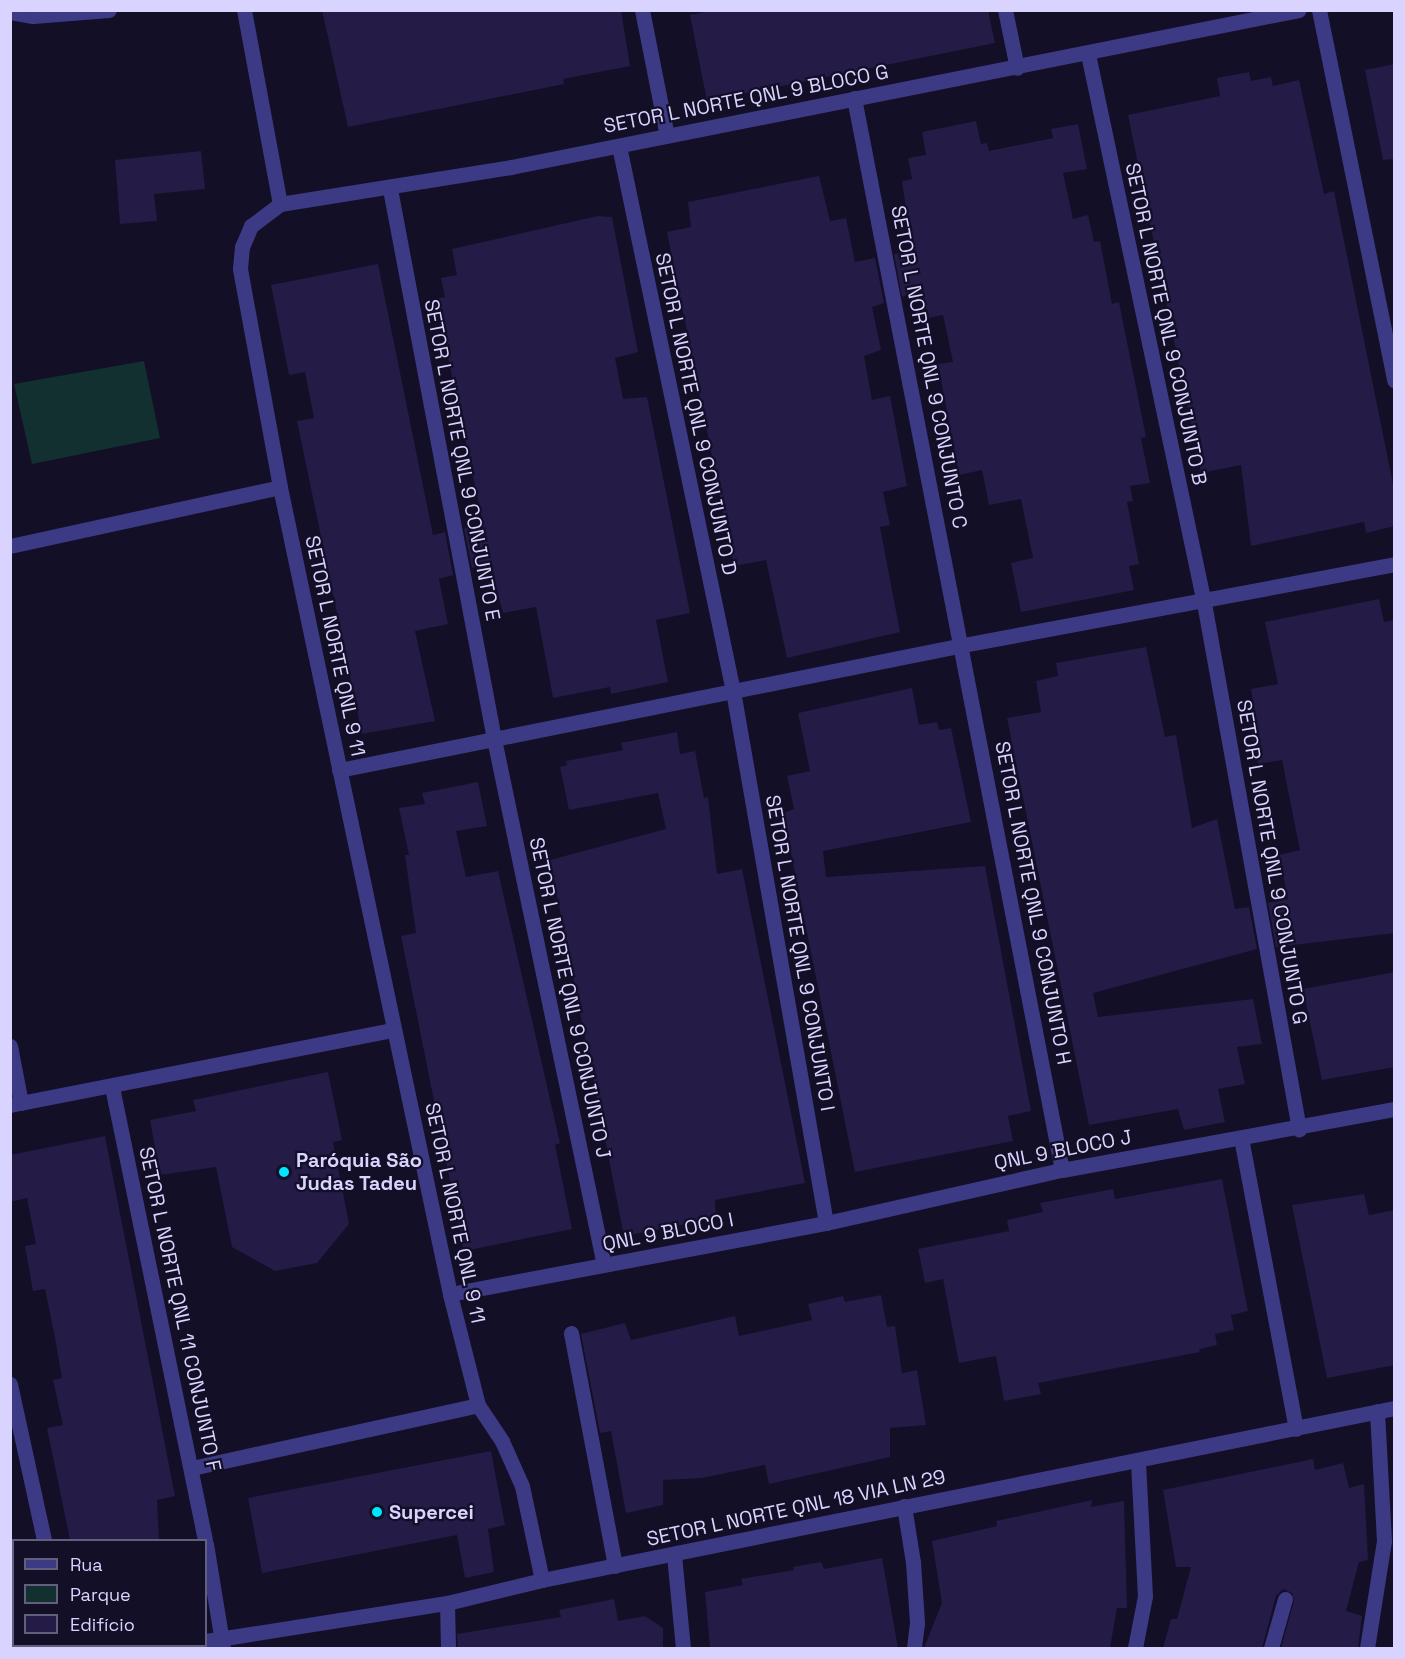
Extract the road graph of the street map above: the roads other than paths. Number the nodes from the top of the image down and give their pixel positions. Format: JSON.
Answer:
{"nodes":[{"id":1,"x":244,"y":10,"type":"edge"},
{"id":2,"x":642,"y":10,"type":"edge"},
{"id":3,"x":1005,"y":10,"type":"edge"},
{"id":4,"x":1299,"y":10,"type":"edge"},
{"id":5,"x":1319,"y":10,"type":"edge"},
{"id":6,"x":105,"y":11,"type":"edge"},
{"id":7,"x":10,"y":12,"type":"edge"},
{"id":8,"x":1088,"y":54,"type":"junction"},
{"id":9,"x":1017,"y":68,"type":"junction"},
{"id":10,"x":854,"y":98,"type":"junction"},
{"id":11,"x":668,"y":136,"type":"junction"},
{"id":12,"x":619,"y":146,"type":"junction"},
{"id":13,"x":390,"y":189,"type":"junction"},
{"id":14,"x":280,"y":204,"type":"junction"},
{"id":15,"x":240,"y":269,"type":"joint"},
{"id":16,"x":1395,"y":380,"type":"edge"},
{"id":17,"x":280,"y":487,"type":"junction"},
{"id":18,"x":10,"y":546,"type":"edge"},
{"id":19,"x":1395,"y":564,"type":"edge"},
{"id":20,"x":1204,"y":603,"type":"junction"},
{"id":21,"x":963,"y":645,"type":"junction"},
{"id":22,"x":733,"y":691,"type":"junction"},
{"id":23,"x":494,"y":739,"type":"junction"},
{"id":24,"x":339,"y":770,"type":"junction"},
{"id":25,"x":393,"y":1030,"type":"junction"},
{"id":26,"x":10,"y":1046,"type":"edge"},
{"id":27,"x":112,"y":1086,"type":"junction"},
{"id":28,"x":16,"y":1104,"type":"edge"},
{"id":29,"x":1395,"y":1109,"type":"edge"},
{"id":30,"x":1299,"y":1129,"type":"junction"},
{"id":31,"x":1241,"y":1138,"type":"junction"},
{"id":32,"x":1062,"y":1170,"type":"junction"},
{"id":33,"x":894,"y":1208,"type":"joint"},
{"id":34,"x":826,"y":1223,"type":"junction"},
{"id":35,"x":604,"y":1265,"type":"junction"},
{"id":36,"x":450,"y":1294,"type":"junction"},
{"id":37,"x":571,"y":1334,"type":"dead end"},
{"id":38,"x":10,"y":1384,"type":"edge"},
{"id":39,"x":478,"y":1405,"type":"junction"},
{"id":40,"x":1395,"y":1408,"type":"edge"},
{"id":41,"x":1377,"y":1411,"type":"junction"},
{"id":42,"x":1296,"y":1429,"type":"junction"},
{"id":43,"x":1138,"y":1461,"type":"junction"},
{"id":44,"x":192,"y":1468,"type":"junction"},
{"id":45,"x":904,"y":1506,"type":"junction"},
{"id":46,"x":44,"y":1539,"type":"edge"},
{"id":47,"x":204,"y":1539,"type":"edge"},
{"id":48,"x":207,"y":1554,"type":"edge"},
{"id":49,"x":674,"y":1555,"type":"junction"},
{"id":50,"x":615,"y":1566,"type":"junction"},
{"id":51,"x":542,"y":1580,"type":"junction"},
{"id":52,"x":1285,"y":1599,"type":"dead end"},
{"id":53,"x":447,"y":1603,"type":"junction"},
{"id":54,"x":207,"y":1641,"type":"edge"},
{"id":55,"x":222,"y":1643,"type":"edge"},
{"id":56,"x":448,"y":1648,"type":"edge"},
{"id":57,"x":683,"y":1648,"type":"edge"},
{"id":58,"x":914,"y":1648,"type":"edge"},
{"id":59,"x":1135,"y":1648,"type":"edge"},
{"id":60,"x":1271,"y":1648,"type":"edge"},
{"id":61,"x":1367,"y":1648,"type":"edge"}],
"edges":[{"from":1,"to":14,"type":"street"},
{"from":2,"to":11,"type":"street"},
{"from":3,"to":9,"type":"street"},
{"from":4,"to":8,"type":"street","name":"SETOR L NORTE QNL 9 BLOCO G"},
{"from":5,"to":16,"type":"street"},
{"from":6,"to":7,"type":"street"},
{"from":8,"to":9,"type":"street","name":"SETOR L NORTE QNL 9 BLOCO G"},
{"from":8,"to":20,"type":"street","name":"SETOR L NORTE QNL 9 CONJUNTO B"},
{"from":9,"to":10,"type":"street","name":"SETOR L NORTE QNL 9 BLOCO G"},
{"from":10,"to":11,"type":"street","name":"SETOR L NORTE QNL 9 BLOCO G"},
{"from":10,"to":21,"type":"street","name":"SETOR L NORTE QNL 9 CONJUNTO C"},
{"from":11,"to":12,"type":"street","name":"SETOR L NORTE QNL 9 BLOCO G"},
{"from":12,"to":13,"type":"street","name":"SETOR L NORTE QNL 9 BLOCO G"},
{"from":12,"to":22,"type":"street","name":"SETOR L NORTE QNL 9 CONJUNTO D"},
{"from":13,"to":14,"type":"street","name":"SETOR L NORTE QNL 9 BLOCO G"},
{"from":13,"to":23,"type":"street","name":"SETOR L NORTE QNL 9 CONJUNTO E"},
{"from":14,"to":15,"type":"street","name":"SETOR L NORTE QNL 9 BLOCO G"},
{"from":15,"to":17,"type":"street","name":"SETOR L NORTE QNL 9 11"},
{"from":17,"to":18,"type":"street"},
{"from":17,"to":24,"type":"street","name":"SETOR L NORTE QNL 9 11"},
{"from":19,"to":20,"type":"street"},
{"from":20,"to":21,"type":"street"},
{"from":20,"to":30,"type":"street","name":"SETOR L NORTE QNL 9 CONJUNTO G"},
{"from":21,"to":22,"type":"street"},
{"from":21,"to":32,"type":"street","name":"SETOR L NORTE QNL 9 CONJUNTO H"},
{"from":22,"to":23,"type":"street"},
{"from":22,"to":34,"type":"street","name":"SETOR L NORTE QNL 9 CONJUNTO I"},
{"from":23,"to":24,"type":"street"},
{"from":23,"to":35,"type":"street","name":"SETOR L NORTE QNL 9 CONJUNTO J"},
{"from":24,"to":25,"type":"street","name":"SETOR L NORTE QNL 9 11"},
{"from":25,"to":27,"type":"street"},
{"from":25,"to":36,"type":"street","name":"SETOR L NORTE QNL 9 11"},
{"from":26,"to":28,"type":"street"},
{"from":27,"to":28,"type":"street"},
{"from":27,"to":44,"type":"street","name":"SETOR L NORTE QNL 11 CONJUNTO F"},
{"from":29,"to":30,"type":"street","name":"QNL 9 BLOCO J"},
{"from":30,"to":31,"type":"street","name":"QNL 9 BLOCO J"},
{"from":31,"to":32,"type":"street","name":"QNL 9 BLOCO J"},
{"from":31,"to":42,"type":"street"},
{"from":32,"to":33,"type":"street","name":"QNL 9 BLOCO J"},
{"from":33,"to":34,"type":"street","name":"QNL 9 BLOCO I"},
{"from":34,"to":35,"type":"street","name":"QNL 9 BLOCO I"},
{"from":35,"to":36,"type":"street","name":"QNL 9 BLOCO I"},
{"from":36,"to":39,"type":"street","name":"SETOR L NORTE QNL 9 11"},
{"from":37,"to":50,"type":"street"},
{"from":38,"to":46,"type":"street"},
{"from":39,"to":44,"type":"street"},
{"from":39,"to":51,"type":"street","name":"SETOR L NORTE QNL 9 11"},
{"from":40,"to":41,"type":"street","name":"SETOR L NORTE QNL 18 VIA LN 29"},
{"from":41,"to":42,"type":"street","name":"SETOR L NORTE QNL 18 VIA LN 29"},
{"from":41,"to":61,"type":"street"},
{"from":42,"to":43,"type":"street","name":"SETOR L NORTE QNL 18 VIA LN 29"},
{"from":43,"to":45,"type":"street","name":"SETOR L NORTE QNL 18 VIA LN 29"},
{"from":43,"to":59,"type":"street"},
{"from":44,"to":47,"type":"street","name":"SETOR L NORTE QNL 11 CONJUNTO F"},
{"from":45,"to":49,"type":"street","name":"SETOR L NORTE QNL 18 VIA LN 29"},
{"from":45,"to":58,"type":"street"},
{"from":48,"to":55,"type":"street","name":"SETOR L NORTE QNL 11 CONJUNTO F"},
{"from":49,"to":50,"type":"street","name":"SETOR L NORTE QNL 18 VIA LN 29"},
{"from":49,"to":57,"type":"street"},
{"from":50,"to":51,"type":"street","name":"SETOR L NORTE QNL 18 VIA LN 29"},
{"from":51,"to":53,"type":"street","name":"SETOR L NORTE QNL 18 VIA LN 29"},
{"from":52,"to":60,"type":"street"},
{"from":53,"to":55,"type":"street","name":"SETOR L NORTE QNL 18 VIA LN 29"},
{"from":53,"to":56,"type":"street"},
{"from":54,"to":55,"type":"street","name":"SETOR L NORTE QNL 18 VIA LN 29"}]}
